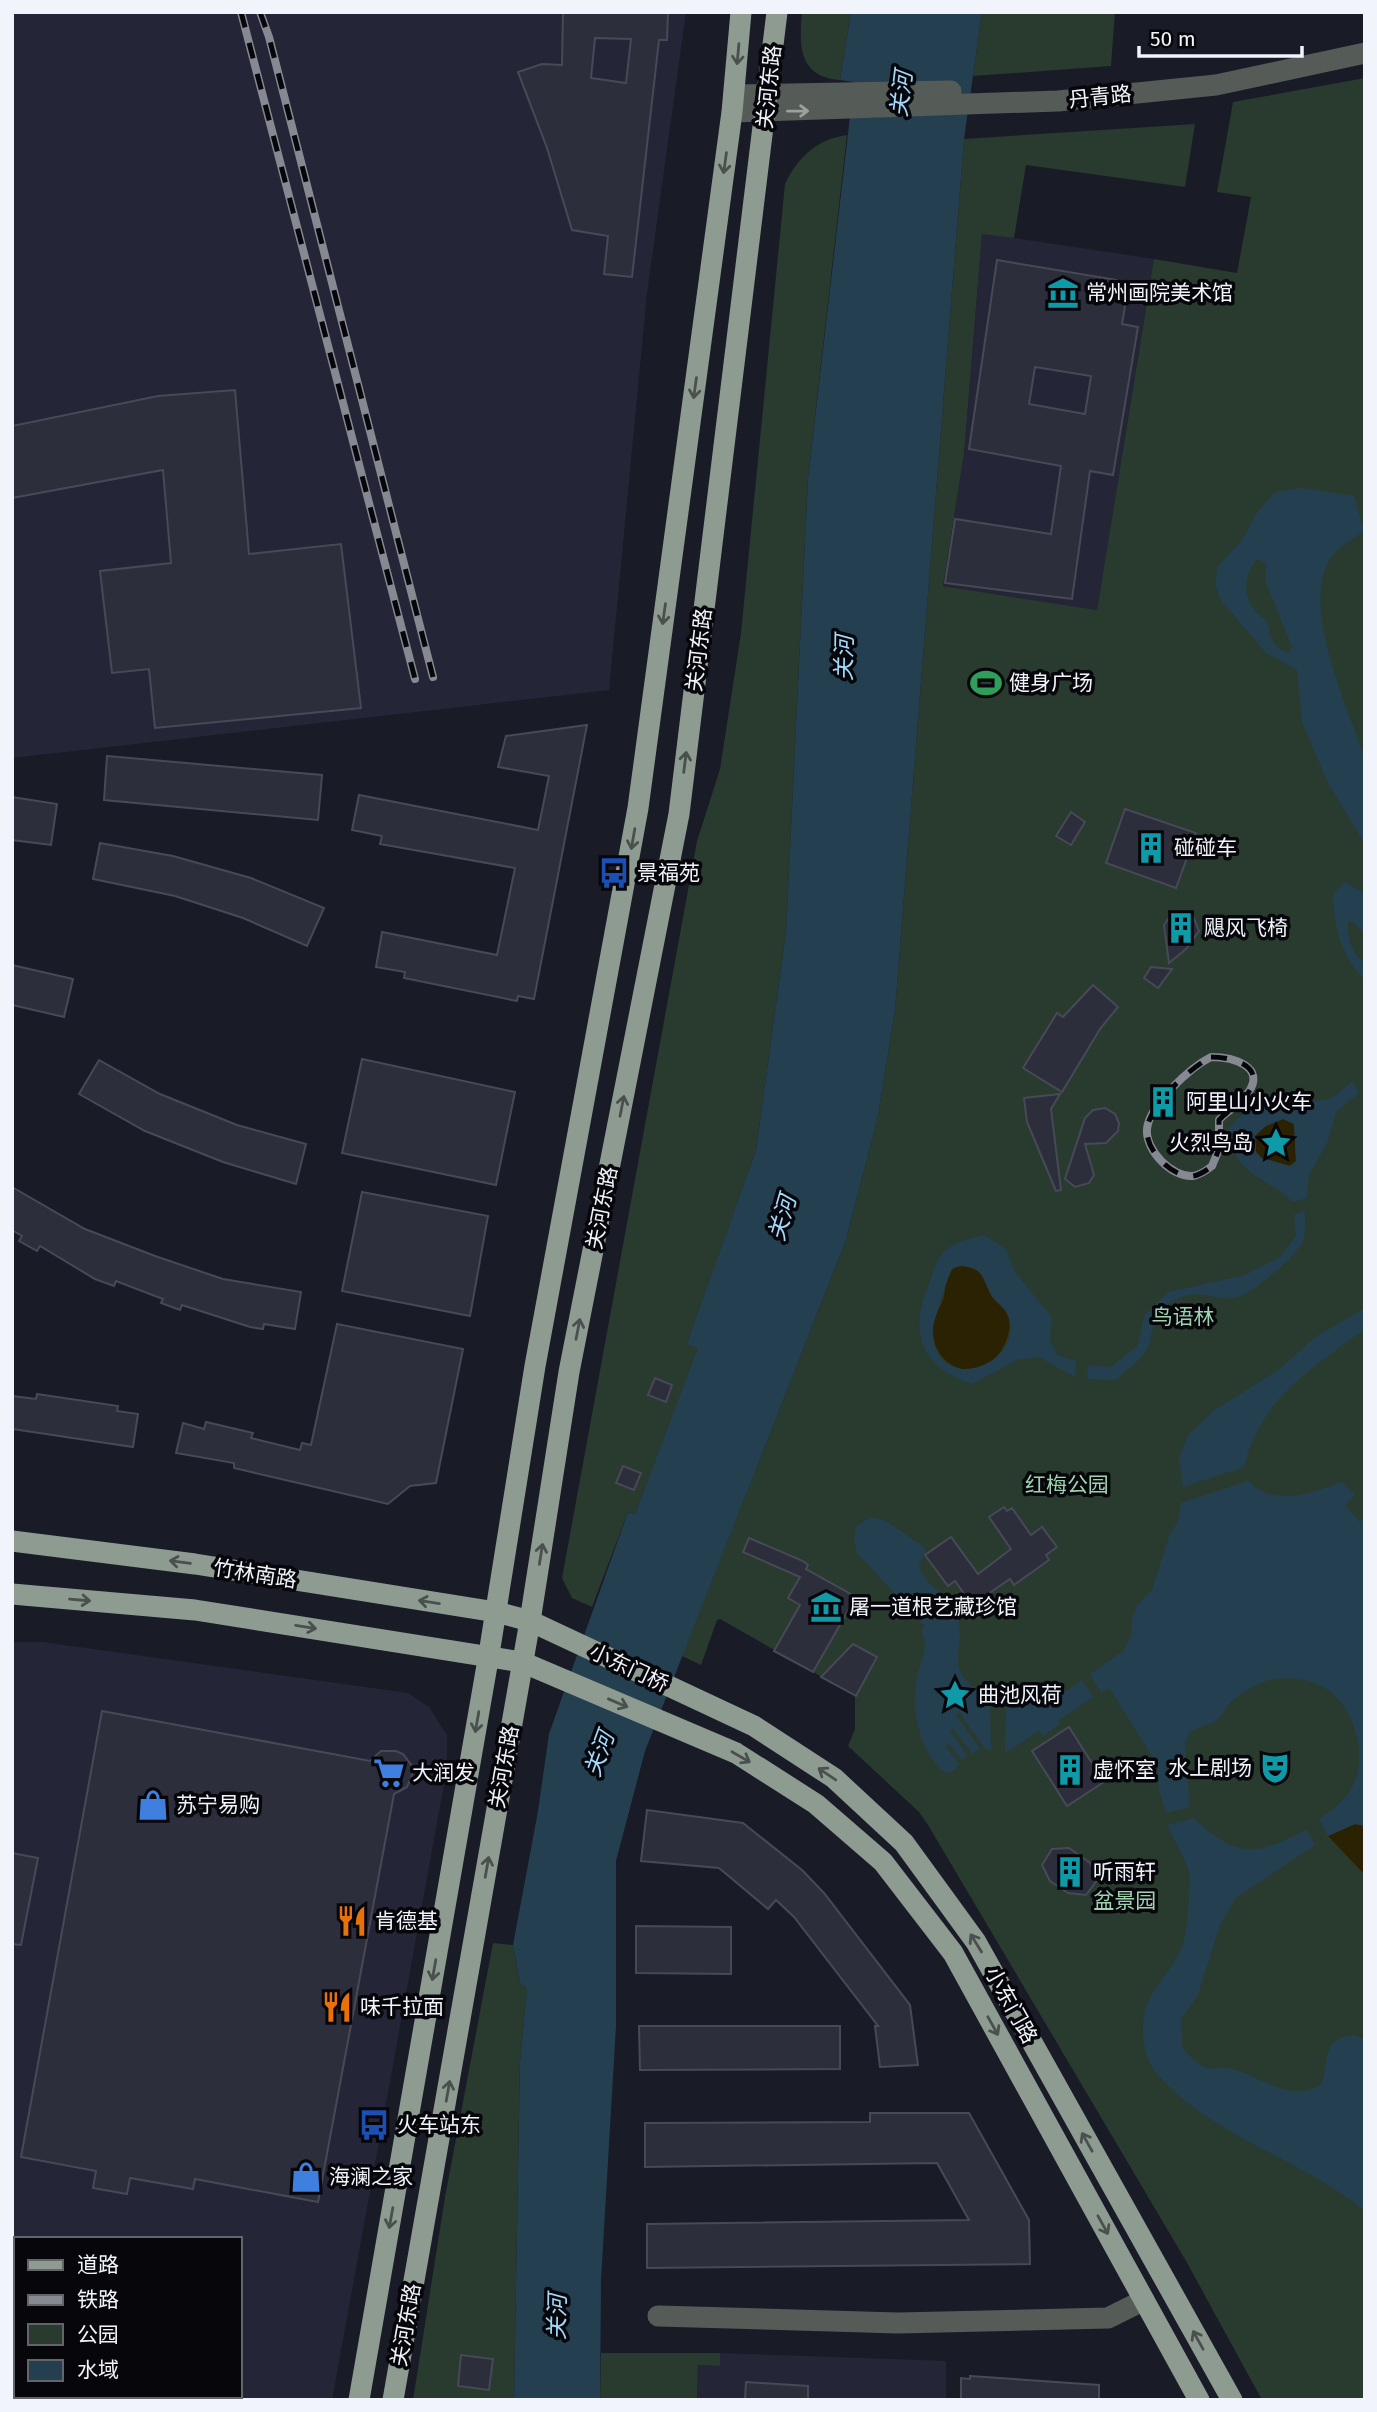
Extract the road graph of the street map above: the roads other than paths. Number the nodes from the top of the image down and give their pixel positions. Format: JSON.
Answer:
{"nodes":[{"id":1,"x":741,"y":12,"type":"edge"},
{"id":2,"x":777,"y":12,"type":"edge"},
{"id":3,"x":1365,"y":54,"type":"edge"},
{"id":4,"x":768,"y":103,"type":"junction"},
{"id":5,"x":733,"y":104,"type":"junction"},
{"id":6,"x":12,"y":1541,"type":"edge"},
{"id":7,"x":12,"y":1594,"type":"edge"},
{"id":8,"x":496,"y":1612,"type":"junction"},
{"id":9,"x":530,"y":1621,"type":"junction"},
{"id":10,"x":489,"y":1654,"type":"junction"},
{"id":11,"x":523,"y":1662,"type":"junction"},
{"id":12,"x":693,"y":1698,"type":"joint"},
{"id":13,"x":679,"y":1730,"type":"joint"},
{"id":14,"x":1144,"y":2301,"type":"junction"},
{"id":15,"x":658,"y":2316,"type":"dead end"},
{"id":16,"x":359,"y":2400,"type":"edge"},
{"id":17,"x":393,"y":2400,"type":"edge"},
{"id":18,"x":1199,"y":2400,"type":"edge"},
{"id":19,"x":1231,"y":2400,"type":"edge"}],
"edges":[{"from":1,"to":5,"type":"main road","name":"关河东路","one_way":true},
{"from":2,"to":4,"type":"main road","name":"关河东路"},
{"from":3,"to":4,"type":"street","name":"丹青路"},
{"from":4,"to":5,"type":"street"},
{"from":9,"to":4,"type":"main road","name":"关河东路","one_way":true},
{"from":5,"to":8,"type":"main road","name":"关河东路","one_way":true},
{"from":8,"to":6,"type":"main road","name":"竹林南路","one_way":true},
{"from":7,"to":10,"type":"main road","one_way":true},
{"from":8,"to":9,"type":"main road"},
{"from":8,"to":10,"type":"main road","name":"关河东路"},
{"from":9,"to":11,"type":"main road","name":"关河东路"},
{"from":9,"to":12,"type":"main road","name":"小东门桥"},
{"from":10,"to":11,"type":"main road"},
{"from":10,"to":16,"type":"main road","name":"关河东路","one_way":true},
{"from":11,"to":13,"type":"main road","name":"小东门桥","one_way":true},
{"from":17,"to":11,"type":"main road","name":"关河东路","one_way":true},
{"from":19,"to":12,"type":"main road","name":"小东门路","one_way":true},
{"from":13,"to":14,"type":"main road","name":"小东门路","one_way":true},
{"from":14,"to":15,"type":"street"},
{"from":14,"to":18,"type":"main road","name":"小东门路"}]}
